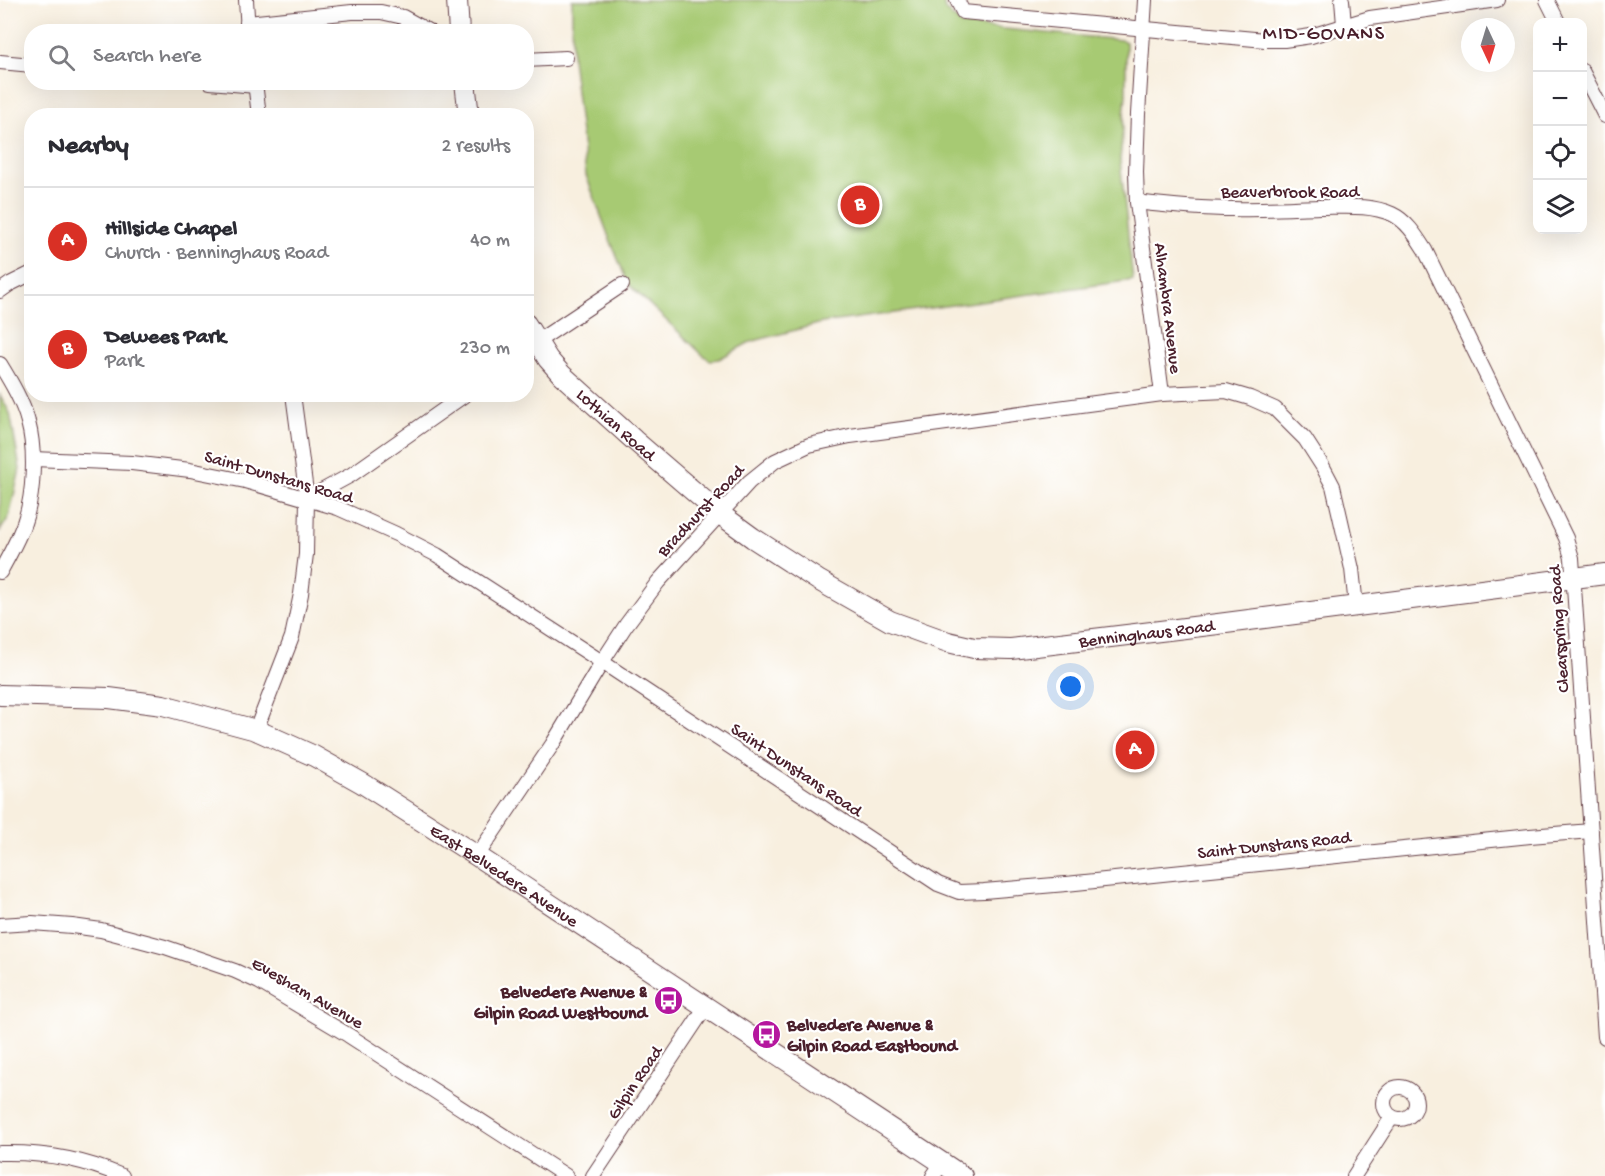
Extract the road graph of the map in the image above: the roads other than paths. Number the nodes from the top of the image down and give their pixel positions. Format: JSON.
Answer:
{"nodes":[{"id":1,"x":246,"y":0,"type":"edge"},
{"id":2,"x":457,"y":0,"type":"edge"},
{"id":3,"x":1144,"y":0,"type":"edge"},
{"id":4,"x":1342,"y":0,"type":"edge"},
{"id":5,"x":1497,"y":0,"type":"edge"},
{"id":6,"x":1547,"y":0,"type":"edge"},
{"id":7,"x":960,"y":6,"type":"edge"},
{"id":8,"x":1556,"y":18,"type":"edge"},
{"id":9,"x":248,"y":24,"type":"edge"},
{"id":10,"x":269,"y":24,"type":"edge"},
{"id":11,"x":416,"y":24,"type":"edge"},
{"id":12,"x":458,"y":24,"type":"edge"},
{"id":13,"x":1344,"y":25,"type":"junction"},
{"id":14,"x":1142,"y":29,"type":"junction"},
{"id":15,"x":566,"y":58,"type":"dead end"},
{"id":16,"x":534,"y":60,"type":"edge"},
{"id":17,"x":0,"y":62,"type":"edge"},
{"id":18,"x":24,"y":64,"type":"edge"},
{"id":19,"x":1583,"y":72,"type":"edge"},
{"id":20,"x":256,"y":90,"type":"edge"},
{"id":21,"x":466,"y":90,"type":"edge"},
{"id":22,"x":258,"y":108,"type":"edge"},
{"id":23,"x":468,"y":108,"type":"edge"},
{"id":24,"x":1605,"y":116,"type":"edge"},
{"id":25,"x":1137,"y":202,"type":"junction"},
{"id":26,"x":1425,"y":250,"type":"joint"},
{"id":27,"x":24,"y":277,"type":"edge"},
{"id":28,"x":622,"y":285,"type":"dead end"},
{"id":29,"x":0,"y":291,"type":"edge"},
{"id":30,"x":534,"y":343,"type":"edge"},
{"id":31,"x":534,"y":347,"type":"edge"},
{"id":32,"x":0,"y":364,"type":"edge"},
{"id":33,"x":1162,"y":394,"type":"junction"},
{"id":34,"x":294,"y":402,"type":"edge"},
{"id":35,"x":455,"y":402,"type":"edge"},
{"id":36,"x":33,"y":459,"type":"junction"},
{"id":37,"x":307,"y":499,"type":"junction"},
{"id":38,"x":720,"y":514,"type":"junction"},
{"id":39,"x":0,"y":572,"type":"edge"},
{"id":40,"x":1605,"y":574,"type":"edge"},
{"id":41,"x":1573,"y":579,"type":"junction"},
{"id":42,"x":1356,"y":606,"type":"junction"},
{"id":43,"x":602,"y":662,"type":"junction"},
{"id":44,"x":0,"y":695,"type":"edge"},
{"id":45,"x":256,"y":730,"type":"junction"},
{"id":46,"x":1592,"y":831,"type":"junction"},
{"id":47,"x":477,"y":856,"type":"junction"},
{"id":48,"x":0,"y":925,"type":"edge"},
{"id":49,"x":1603,"y":983,"type":"edge"},
{"id":50,"x":705,"y":1008,"type":"junction"},
{"id":51,"x":1604,"y":1010,"type":"edge"},
{"id":52,"x":1605,"y":1037,"type":"edge"},
{"id":53,"x":1392,"y":1117,"type":"dead end"},
{"id":54,"x":0,"y":1153,"type":"edge"},
{"id":55,"x":938,"y":1169,"type":"edge"},
{"id":56,"x":122,"y":1176,"type":"edge"},
{"id":57,"x":566,"y":1176,"type":"edge"},
{"id":58,"x":593,"y":1176,"type":"edge"},
{"id":59,"x":962,"y":1176,"type":"edge"},
{"id":60,"x":1354,"y":1176,"type":"edge"}],
"edges":[{"from":1,"to":9,"type":"street"},
{"from":2,"to":12,"type":"street"},
{"from":3,"to":14,"type":"street","name":"Alhambra Avenue"},
{"from":4,"to":13,"type":"street"},
{"from":5,"to":13,"type":"street"},
{"from":6,"to":8,"type":"street"},
{"from":7,"to":14,"type":"street"},
{"from":10,"to":11,"type":"street"},
{"from":13,"to":14,"type":"street"},
{"from":14,"to":25,"type":"street","name":"Alhambra Avenue"},
{"from":15,"to":16,"type":"street"},
{"from":17,"to":18,"type":"street"},
{"from":19,"to":24,"type":"street"},
{"from":20,"to":22,"type":"street"},
{"from":21,"to":23,"type":"street"},
{"from":25,"to":26,"type":"street","name":"Beaverbrook Road"},
{"from":25,"to":33,"type":"street","name":"Alhambra Avenue"},
{"from":26,"to":41,"type":"street","name":"Clearspring Road"},
{"from":27,"to":29,"type":"street"},
{"from":28,"to":30,"type":"street"},
{"from":31,"to":38,"type":"street","name":"Lothian Road"},
{"from":32,"to":36,"type":"street"},
{"from":33,"to":38,"type":"street","name":"Bradhurst Road"},
{"from":33,"to":42,"type":"street","name":"Alhambra Avenue"},
{"from":34,"to":37,"type":"street"},
{"from":35,"to":37,"type":"street"},
{"from":36,"to":37,"type":"street","name":"Saint Dunstans Road"},
{"from":36,"to":39,"type":"street"},
{"from":37,"to":43,"type":"street","name":"Saint Dunstans Road"},
{"from":37,"to":45,"type":"street"},
{"from":38,"to":42,"type":"street","name":"Benninghaus Road"},
{"from":38,"to":43,"type":"street","name":"Bradhurst Road"},
{"from":40,"to":41,"type":"street","name":"Benninghaus Road"},
{"from":41,"to":42,"type":"street","name":"Benninghaus Road"},
{"from":41,"to":46,"type":"street","name":"Clearspring Road"},
{"from":43,"to":46,"type":"street","name":"Saint Dunstans Road"},
{"from":43,"to":47,"type":"street","name":"Bradhurst Road"},
{"from":44,"to":45,"type":"street","name":"East Belvedere Avenue"},
{"from":45,"to":47,"type":"street","name":"East Belvedere Avenue"},
{"from":46,"to":49,"type":"street","name":"Clearspring Road"},
{"from":47,"to":50,"type":"street","name":"East Belvedere Avenue"},
{"from":48,"to":57,"type":"street","name":"Evesham Avenue"},
{"from":49,"to":51,"type":"street","name":"Clearspring Road"},
{"from":50,"to":55,"type":"street","name":"East Belvedere Avenue"},
{"from":50,"to":58,"type":"street","name":"Gilpin Road"},
{"from":51,"to":52,"type":"street","name":"Clearspring Road"},
{"from":53,"to":60,"type":"street"},
{"from":54,"to":56,"type":"street"},
{"from":55,"to":59,"type":"street","name":"East Belvedere Avenue"}]}
